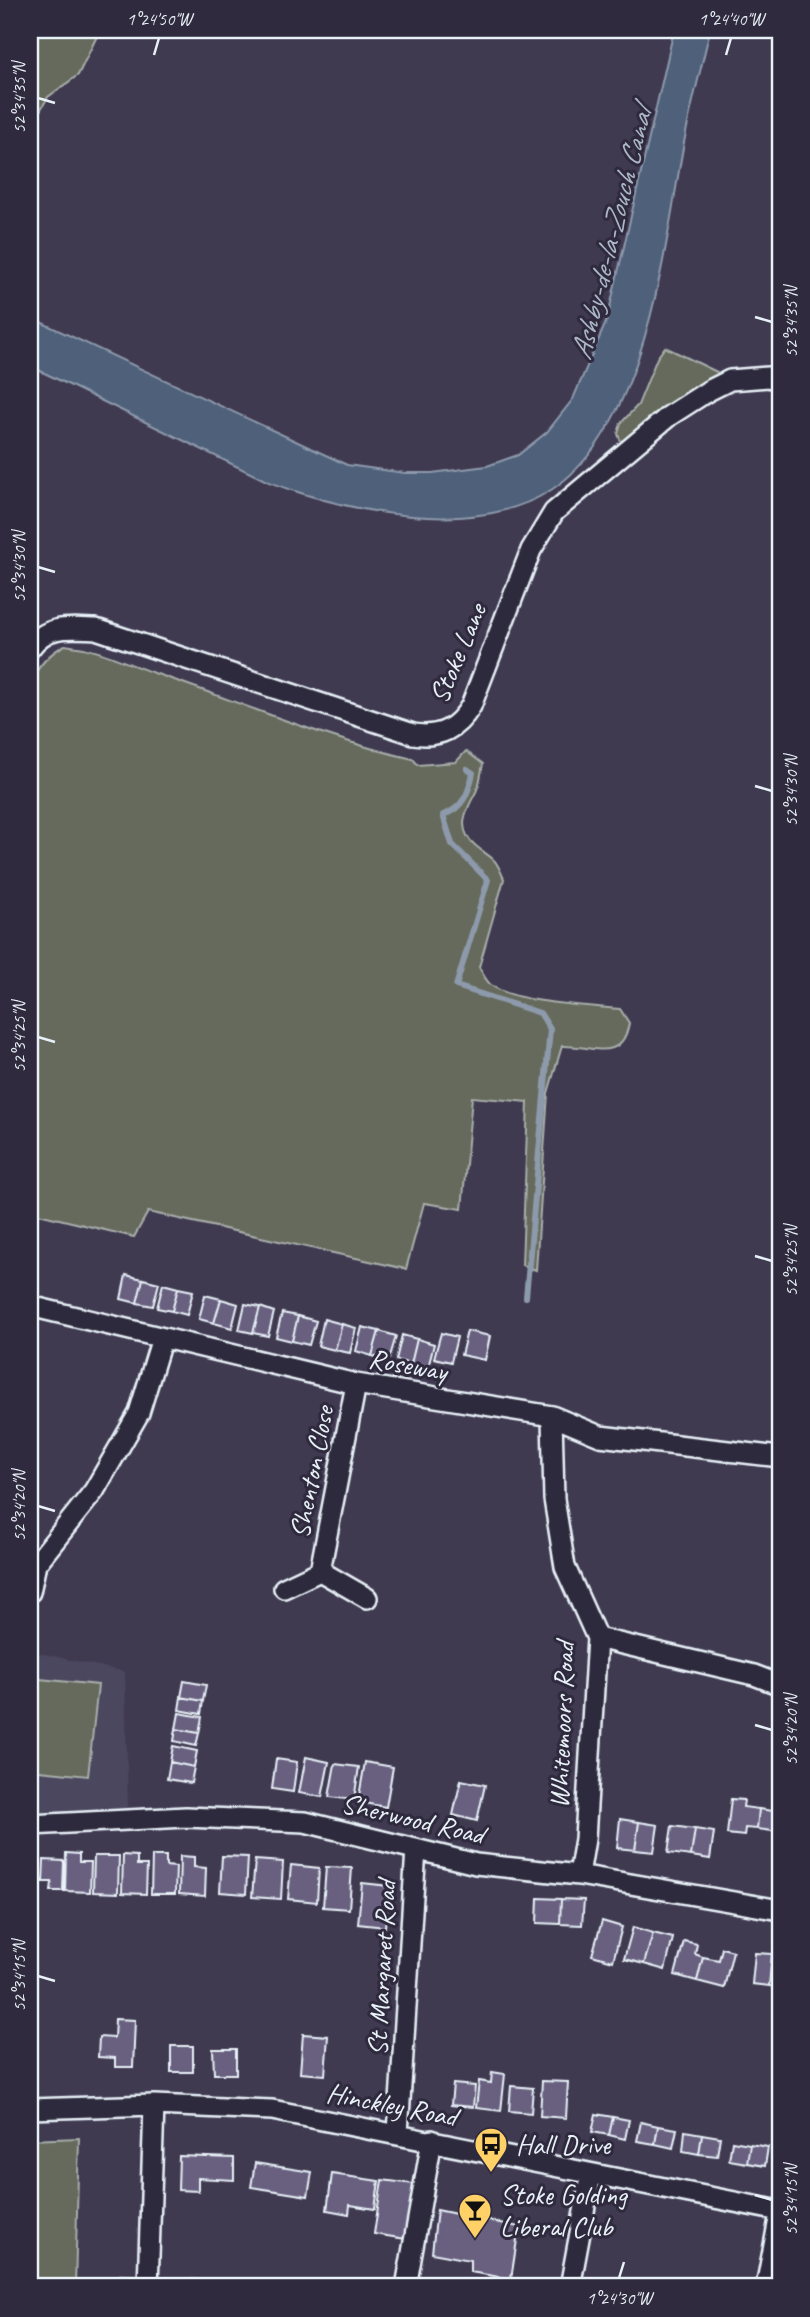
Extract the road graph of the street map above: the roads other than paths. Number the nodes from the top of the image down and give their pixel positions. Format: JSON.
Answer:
{"nodes":[{"id":1,"x":780,"y":380,"type":"edge"},
{"id":2,"x":30,"y":648,"type":"edge"},
{"id":3,"x":30,"y":1306,"type":"edge"},
{"id":4,"x":162,"y":1338,"type":"junction"},
{"id":5,"x":356,"y":1384,"type":"junction"},
{"id":6,"x":552,"y":1416,"type":"junction"},
{"id":7,"x":780,"y":1457,"type":"edge"},
{"id":8,"x":320,"y":1571,"type":"junction"},
{"id":9,"x":284,"y":1588,"type":"dead end"},
{"id":10,"x":30,"y":1592,"type":"edge"},
{"id":11,"x":367,"y":1598,"type":"dead end"},
{"id":12,"x":597,"y":1638,"type":"junction"},
{"id":13,"x":780,"y":1685,"type":"edge"},
{"id":14,"x":30,"y":1825,"type":"edge"},
{"id":15,"x":416,"y":1849,"type":"junction"},
{"id":16,"x":579,"y":1875,"type":"junction"},
{"id":17,"x":780,"y":1910,"type":"edge"},
{"id":18,"x":154,"y":2105,"type":"junction"},
{"id":19,"x":30,"y":2109,"type":"edge"},
{"id":20,"x":398,"y":2133,"type":"junction"},
{"id":21,"x":432,"y":2140,"type":"junction"},
{"id":22,"x":590,"y":2174,"type":"junction"},
{"id":23,"x":780,"y":2213,"type":"edge"},
{"id":24,"x":148,"y":2287,"type":"edge"},
{"id":25,"x":406,"y":2287,"type":"edge"},
{"id":26,"x":570,"y":2287,"type":"edge"},
{"id":27,"x":766,"y":2287,"type":"edge"}],
"edges":[{"from":1,"to":2,"type":"street","name":"Stoke Lane"},
{"from":3,"to":4,"type":"street","name":"Roseway"},
{"from":4,"to":5,"type":"street","name":"Roseway"},
{"from":4,"to":10,"type":"street"},
{"from":5,"to":6,"type":"street","name":"Roseway"},
{"from":5,"to":8,"type":"street","name":"Shenton Close"},
{"from":6,"to":7,"type":"street","name":"Roseway"},
{"from":6,"to":12,"type":"street","name":"Whitemoors Road"},
{"from":8,"to":9,"type":"street"},
{"from":8,"to":11,"type":"street"},
{"from":12,"to":13,"type":"street"},
{"from":12,"to":16,"type":"street","name":"Whitemoors Road"},
{"from":14,"to":15,"type":"street","name":"Sherwood Road"},
{"from":15,"to":16,"type":"street","name":"Sherwood Road"},
{"from":15,"to":20,"type":"street","name":"St Margaret Road"},
{"from":16,"to":17,"type":"street","name":"Sherwood Road"},
{"from":18,"to":19,"type":"street","name":"Hinckley Road"},
{"from":18,"to":20,"type":"street","name":"Hinckley Road"},
{"from":18,"to":24,"type":"street"},
{"from":20,"to":21,"type":"street","name":"Hinckley Road"},
{"from":21,"to":22,"type":"street","name":"Hinckley Road"},
{"from":21,"to":25,"type":"street"},
{"from":22,"to":23,"type":"street","name":"Hinckley Road"},
{"from":22,"to":26,"type":"street"},
{"from":23,"to":27,"type":"street"}]}
